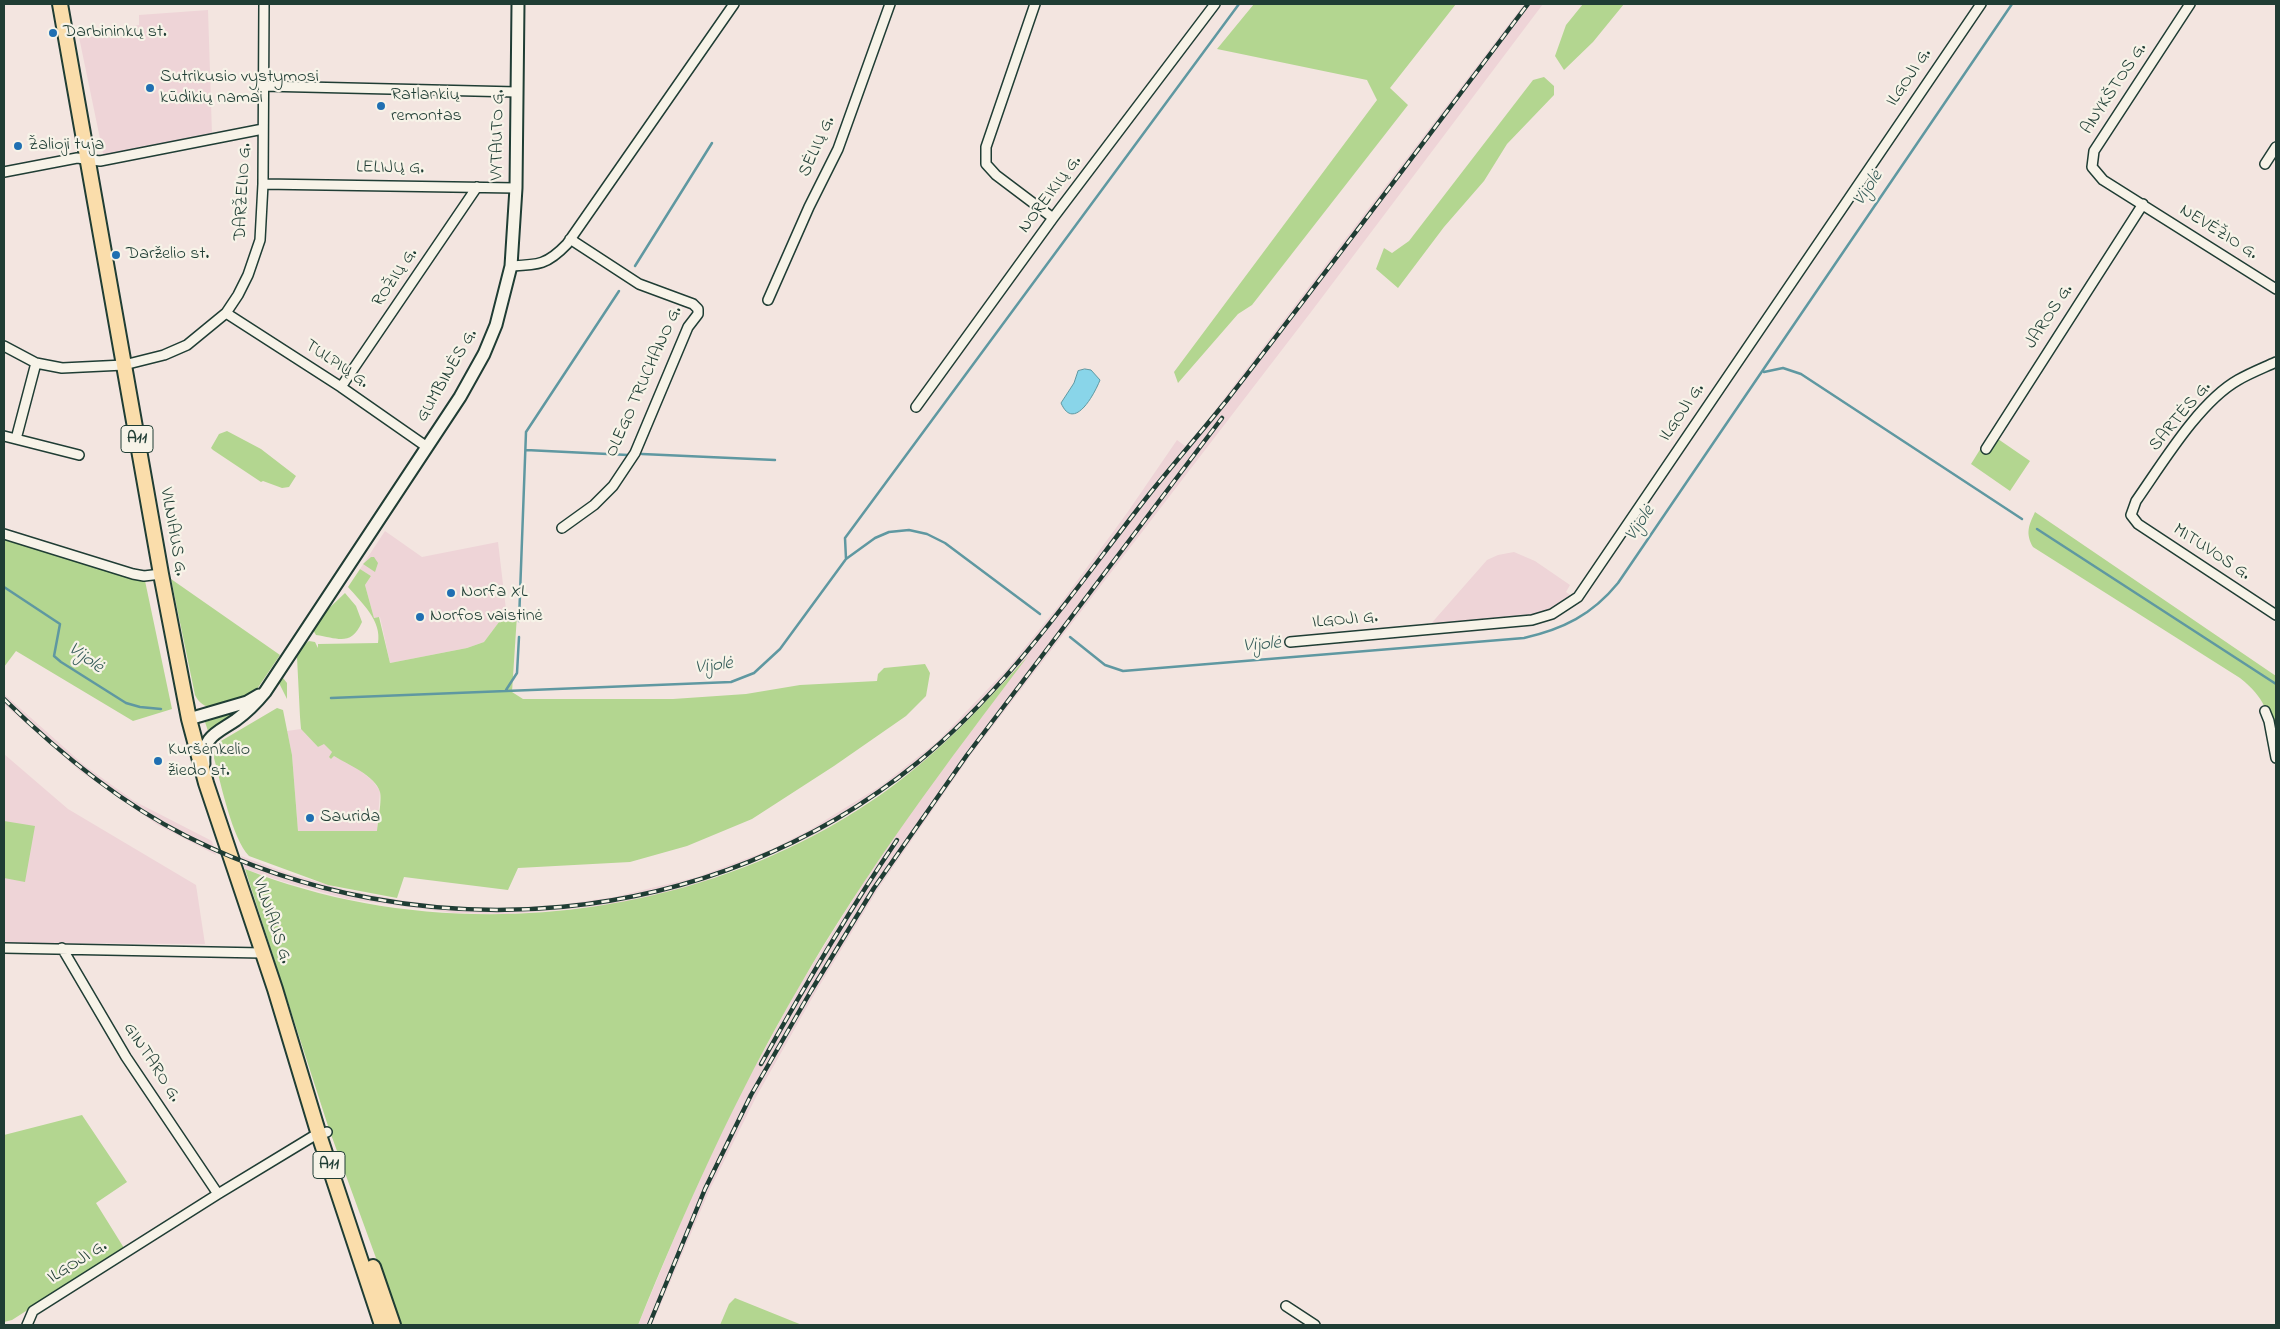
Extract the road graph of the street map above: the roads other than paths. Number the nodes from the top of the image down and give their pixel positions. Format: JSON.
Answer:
{"nodes":[{"id":1,"x":60,"y":4,"type":"edge"},
{"id":2,"x":264,"y":4,"type":"edge"},
{"id":3,"x":518,"y":4,"type":"edge"},
{"id":4,"x":734,"y":4,"type":"edge"},
{"id":5,"x":890,"y":4,"type":"edge"},
{"id":6,"x":1035,"y":4,"type":"edge"},
{"id":7,"x":1215,"y":4,"type":"edge"},
{"id":8,"x":1981,"y":4,"type":"edge"},
{"id":9,"x":2190,"y":4,"type":"edge"},
{"id":10,"x":262,"y":86,"type":"junction"},
{"id":11,"x":517,"y":92,"type":"junction"},
{"id":12,"x":263,"y":128,"type":"junction"},
{"id":13,"x":2276,"y":148,"type":"edge"},
{"id":14,"x":88,"y":159,"type":"junction"},
{"id":15,"x":2265,"y":164,"type":"dead end"},
{"id":16,"x":4,"y":172,"type":"edge"},
{"id":17,"x":263,"y":184,"type":"junction"},
{"id":18,"x":477,"y":187,"type":"junction"},
{"id":19,"x":516,"y":188,"type":"junction"},
{"id":20,"x":2143,"y":204,"type":"junction"},
{"id":21,"x":1053,"y":218,"type":"junction"},
{"id":22,"x":570,"y":239,"type":"junction"},
{"id":23,"x":511,"y":266,"type":"junction"},
{"id":24,"x":2276,"y":289,"type":"edge"},
{"id":25,"x":768,"y":300,"type":"dead end"},
{"id":26,"x":226,"y":313,"type":"junction"},
{"id":27,"x":4,"y":346,"type":"edge"},
{"id":28,"x":2276,"y":362,"type":"edge"},
{"id":29,"x":36,"y":363,"type":"junction"},
{"id":30,"x":124,"y":365,"type":"junction"},
{"id":31,"x":341,"y":387,"type":"junction"},
{"id":32,"x":916,"y":406,"type":"dead end"},
{"id":33,"x":4,"y":436,"type":"edge"},
{"id":34,"x":16,"y":439,"type":"junction"},
{"id":35,"x":426,"y":447,"type":"junction"},
{"id":36,"x":1986,"y":449,"type":"dead end"},
{"id":37,"x":79,"y":454,"type":"dead end"},
{"id":38,"x":2131,"y":515,"type":"joint"},
{"id":39,"x":562,"y":528,"type":"dead end"},
{"id":40,"x":4,"y":534,"type":"edge"},
{"id":41,"x":160,"y":574,"type":"junction"},
{"id":42,"x":2276,"y":615,"type":"edge"},
{"id":43,"x":1290,"y":642,"type":"dead end"},
{"id":44,"x":265,"y":692,"type":"junction"},
{"id":45,"x":2265,"y":711,"type":"dead end"},
{"id":46,"x":189,"y":719,"type":"junction"},
{"id":47,"x":2276,"y":758,"type":"edge"},
{"id":48,"x":206,"y":783,"type":"junction"},
{"id":49,"x":4,"y":948,"type":"edge"},
{"id":50,"x":62,"y":948,"type":"junction"},
{"id":51,"x":262,"y":953,"type":"junction"},
{"id":52,"x":323,"y":1133,"type":"junction"},
{"id":53,"x":218,"y":1194,"type":"junction"},
{"id":54,"x":1286,"y":1306,"type":"dead end"},
{"id":55,"x":27,"y":1325,"type":"edge"},
{"id":56,"x":382,"y":1325,"type":"edge"},
{"id":57,"x":393,"y":1325,"type":"edge"},
{"id":58,"x":1315,"y":1325,"type":"edge"}],
"edges":[{"from":1,"to":14,"type":"highway","name":"VILNIAUS G.","number":"A11"},
{"from":2,"to":10,"type":"street","name":"DARŽELIO G."},
{"from":3,"to":11,"type":"main road","name":"VYTAUTO G."},
{"from":4,"to":22,"type":"street"},
{"from":5,"to":25,"type":"street","name":"SĖLIŲ G."},
{"from":6,"to":21,"type":"street"},
{"from":7,"to":21,"type":"street","name":"NOREIKIŲ G."},
{"from":8,"to":43,"type":"street","name":"ILGOJI G."},
{"from":9,"to":20,"type":"street","name":"ANYKŠTOS G."},
{"from":10,"to":11,"type":"street"},
{"from":10,"to":12,"type":"street","name":"DARŽELIO G."},
{"from":11,"to":19,"type":"main road","name":"VYTAUTO G."},
{"from":12,"to":14,"type":"street"},
{"from":12,"to":17,"type":"street","name":"DARŽELIO G."},
{"from":13,"to":15,"type":"street"},
{"from":14,"to":16,"type":"street"},
{"from":14,"to":30,"type":"highway","name":"VILNIAUS G.","number":"A11"},
{"from":17,"to":18,"type":"street","name":"LELIJŲ G."},
{"from":17,"to":26,"type":"street","name":"DARŽELIO G."},
{"from":18,"to":19,"type":"street","name":"LELIJŲ G."},
{"from":18,"to":31,"type":"street","name":"ROŽIŲ G."},
{"from":19,"to":23,"type":"main road","name":"VYTAUTO G."},
{"from":20,"to":24,"type":"street","name":"NEVĖŽIO G."},
{"from":20,"to":36,"type":"street","name":"JAROS G."},
{"from":21,"to":32,"type":"street","name":"NOREIKIŲ G."},
{"from":22,"to":23,"type":"street"},
{"from":22,"to":39,"type":"street","name":"OLEGO TRUCHANO G."},
{"from":23,"to":35,"type":"main road","name":"GUMBINĖS G."},
{"from":26,"to":30,"type":"street","name":"DARŽELIO G."},
{"from":26,"to":31,"type":"street","name":"TULPIŲ G."},
{"from":27,"to":29,"type":"street","name":"DARŽELIO G."},
{"from":28,"to":38,"type":"street","name":"SARTĖS G."},
{"from":29,"to":30,"type":"street","name":"DARŽELIO G."},
{"from":29,"to":34,"type":"street"},
{"from":30,"to":41,"type":"highway","name":"VILNIAUS G.","number":"A11"},
{"from":31,"to":35,"type":"street","name":"TULPIŲ G."},
{"from":33,"to":34,"type":"street"},
{"from":34,"to":37,"type":"street"},
{"from":35,"to":44,"type":"main road","name":"GUMBINĖS G."},
{"from":38,"to":42,"type":"street","name":"MITUVOS G."},
{"from":40,"to":41,"type":"street"},
{"from":41,"to":46,"type":"highway","name":"VILNIAUS G.","number":"A11"},
{"from":44,"to":46,"type":"main road"},
{"from":44,"to":48,"type":"main road","name":"GUMBINĖS G."},
{"from":45,"to":47,"type":"street"},
{"from":46,"to":48,"type":"highway","name":"VILNIAUS G.","number":"A11"},
{"from":48,"to":51,"type":"highway","name":"VILNIAUS G.","number":"A11"},
{"from":49,"to":50,"type":"street"},
{"from":50,"to":51,"type":"street"},
{"from":50,"to":53,"type":"street","name":"GINTARO G."},
{"from":51,"to":52,"type":"highway","name":"VILNIAUS G.","number":"A11"},
{"from":52,"to":53,"type":"street"},
{"from":52,"to":56,"type":"highway","name":"VILNIAUS G.","number":"A11"},
{"from":52,"to":57,"type":"highway","name":"VILNIAUS G.","number":"A11"},
{"from":53,"to":55,"type":"street","name":"ILGOJI G."},
{"from":54,"to":58,"type":"street"}]}
